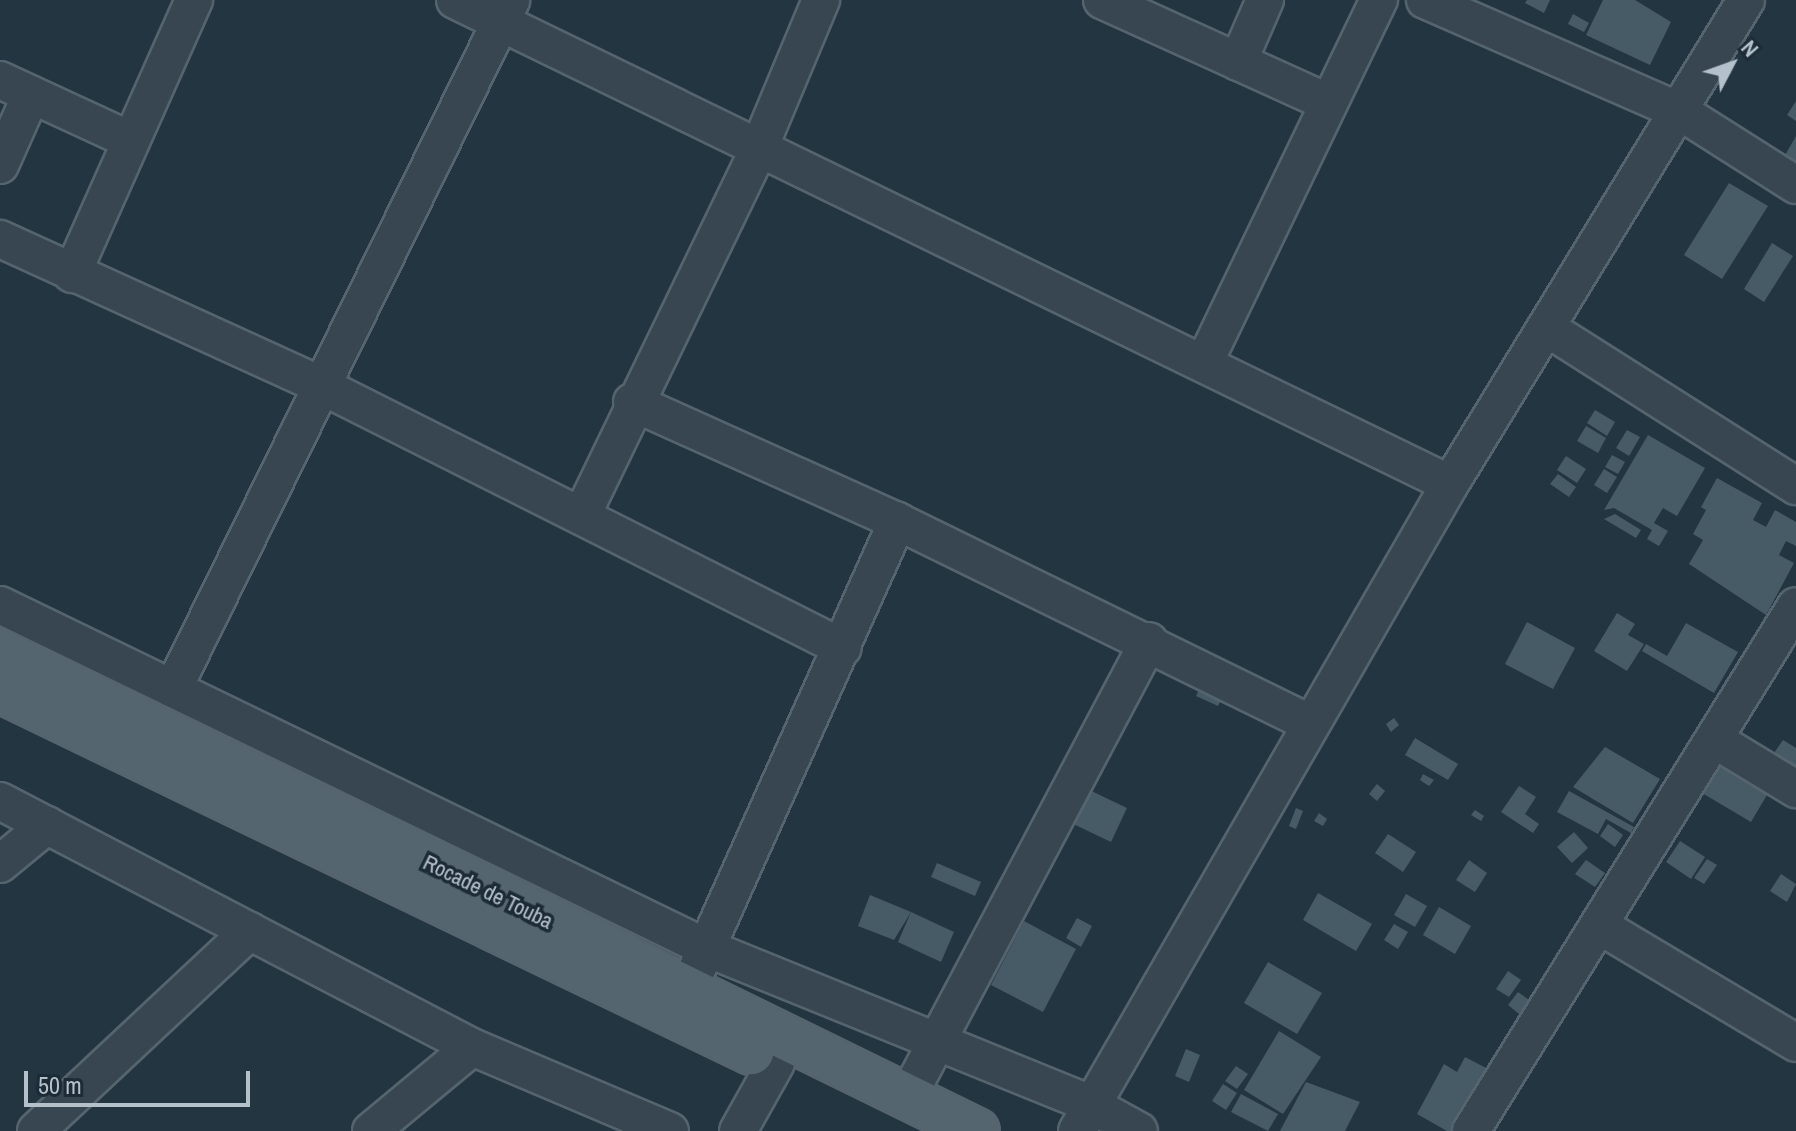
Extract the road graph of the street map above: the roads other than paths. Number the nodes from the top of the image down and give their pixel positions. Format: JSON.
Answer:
{"nodes":[{"id":1,"x":194,"y":0,"type":"edge"},
{"id":2,"x":455,"y":0,"type":"edge"},
{"id":3,"x":821,"y":0,"type":"edge"},
{"id":4,"x":1102,"y":0,"type":"edge"},
{"id":5,"x":1265,"y":0,"type":"edge"},
{"id":6,"x":1379,"y":0,"type":"edge"},
{"id":7,"x":1425,"y":0,"type":"edge"},
{"id":8,"x":1746,"y":0,"type":"edge"},
{"id":9,"x":506,"y":11,"type":"edge"},
{"id":10,"x":1238,"y":62,"type":"junction"},
{"id":11,"x":16,"y":88,"type":"edge"},
{"id":12,"x":1329,"y":103,"type":"junction"},
{"id":13,"x":1681,"y":112,"type":"junction"},
{"id":14,"x":130,"y":140,"type":"junction"},
{"id":15,"x":757,"y":153,"type":"junction"},
{"id":16,"x":0,"y":165,"type":"edge"},
{"id":17,"x":1796,"y":185,"type":"edge"},
{"id":18,"x":0,"y":239,"type":"edge"},
{"id":19,"x":72,"y":274,"type":"junction"},
{"id":20,"x":1547,"y":328,"type":"junction"},
{"id":21,"x":1205,"y":361,"type":"junction"},
{"id":22,"x":320,"y":385,"type":"junction"},
{"id":23,"x":632,"y":402,"type":"junction"},
{"id":24,"x":1450,"y":484,"type":"junction"},
{"id":25,"x":1796,"y":486,"type":"edge"},
{"id":26,"x":583,"y":513,"type":"junction"},
{"id":27,"x":897,"y":521,"type":"junction"},
{"id":28,"x":0,"y":605,"type":"edge"},
{"id":29,"x":1796,"y":606,"type":"edge"},
{"id":30,"x":1149,"y":641,"type":"junction"},
{"id":31,"x":843,"y":648,"type":"junction"},
{"id":32,"x":0,"y":652,"type":"edge"},
{"id":33,"x":173,"y":689,"type":"junction"},
{"id":34,"x":0,"y":690,"type":"edge"},
{"id":35,"x":1309,"y":723,"type":"junction"},
{"id":36,"x":1715,"y":740,"type":"junction"},
{"id":37,"x":1796,"y":789,"type":"edge"},
{"id":38,"x":0,"y":801,"type":"edge"},
{"id":39,"x":47,"y":825,"type":"junction"},
{"id":40,"x":0,"y":864,"type":"edge"},
{"id":41,"x":1600,"y":926,"type":"junction"},
{"id":42,"x":250,"y":931,"type":"junction"},
{"id":43,"x":709,"y":949,"type":"junction"},
{"id":44,"x":686,"y":989,"type":"junction"},
{"id":45,"x":1796,"y":1043,"type":"edge"},
{"id":46,"x":939,"y":1046,"type":"junction"},
{"id":47,"x":472,"y":1047,"type":"junction"},
{"id":48,"x":776,"y":1063,"type":"junction"},
{"id":49,"x":907,"y":1115,"type":"edge"},
{"id":50,"x":1082,"y":1117,"type":"edge"},
{"id":51,"x":36,"y":1131,"type":"edge"},
{"id":52,"x":371,"y":1131,"type":"edge"},
{"id":53,"x":670,"y":1131,"type":"edge"},
{"id":54,"x":738,"y":1131,"type":"edge"},
{"id":55,"x":977,"y":1131,"type":"edge"},
{"id":56,"x":1139,"y":1131,"type":"edge"},
{"id":57,"x":1471,"y":1131,"type":"edge"}],
"edges":[{"from":1,"to":14,"type":"street"},
{"from":2,"to":9,"type":"street"},
{"from":3,"to":15,"type":"street"},
{"from":4,"to":10,"type":"street"},
{"from":5,"to":10,"type":"street"},
{"from":6,"to":12,"type":"street"},
{"from":7,"to":13,"type":"street"},
{"from":8,"to":13,"type":"street"},
{"from":9,"to":15,"type":"street"},
{"from":9,"to":22,"type":"street"},
{"from":10,"to":12,"type":"street"},
{"from":11,"to":14,"type":"street"},
{"from":11,"to":16,"type":"street"},
{"from":12,"to":21,"type":"street"},
{"from":13,"to":17,"type":"street"},
{"from":13,"to":20,"type":"street"},
{"from":14,"to":19,"type":"street"},
{"from":15,"to":21,"type":"street"},
{"from":15,"to":23,"type":"street"},
{"from":18,"to":19,"type":"street"},
{"from":19,"to":22,"type":"street"},
{"from":20,"to":24,"type":"street"},
{"from":20,"to":25,"type":"street"},
{"from":21,"to":24,"type":"street"},
{"from":22,"to":26,"type":"street"},
{"from":22,"to":33,"type":"street"},
{"from":23,"to":26,"type":"street"},
{"from":23,"to":27,"type":"street"},
{"from":24,"to":35,"type":"street"},
{"from":26,"to":31,"type":"street"},
{"from":27,"to":30,"type":"street"},
{"from":27,"to":31,"type":"street"},
{"from":28,"to":33,"type":"street"},
{"from":29,"to":36,"type":"street"},
{"from":30,"to":35,"type":"street"},
{"from":30,"to":46,"type":"street"},
{"from":31,"to":43,"type":"street"},
{"from":32,"to":44,"type":"main road","name":"Rocade de Touba"},
{"from":33,"to":43,"type":"street"},
{"from":34,"to":48,"type":"main road","name":"Rocade de Touba"},
{"from":35,"to":50,"type":"street"},
{"from":36,"to":37,"type":"street"},
{"from":36,"to":41,"type":"street"},
{"from":38,"to":39,"type":"street"},
{"from":39,"to":40,"type":"street"},
{"from":39,"to":42,"type":"street"},
{"from":41,"to":45,"type":"street"},
{"from":41,"to":57,"type":"street"},
{"from":42,"to":47,"type":"street"},
{"from":42,"to":51,"type":"street"},
{"from":43,"to":44,"type":"street"},
{"from":43,"to":46,"type":"street"},
{"from":44,"to":49,"type":"main road","name":"Rocade de Touba"},
{"from":46,"to":49,"type":"street"},
{"from":46,"to":50,"type":"street"},
{"from":47,"to":52,"type":"street"},
{"from":47,"to":53,"type":"street"},
{"from":48,"to":49,"type":"main road","name":"Rocade de Touba"},
{"from":48,"to":54,"type":"street"},
{"from":49,"to":55,"type":"main road","name":"Rocade de Touba"},
{"from":50,"to":56,"type":"street"}]}
